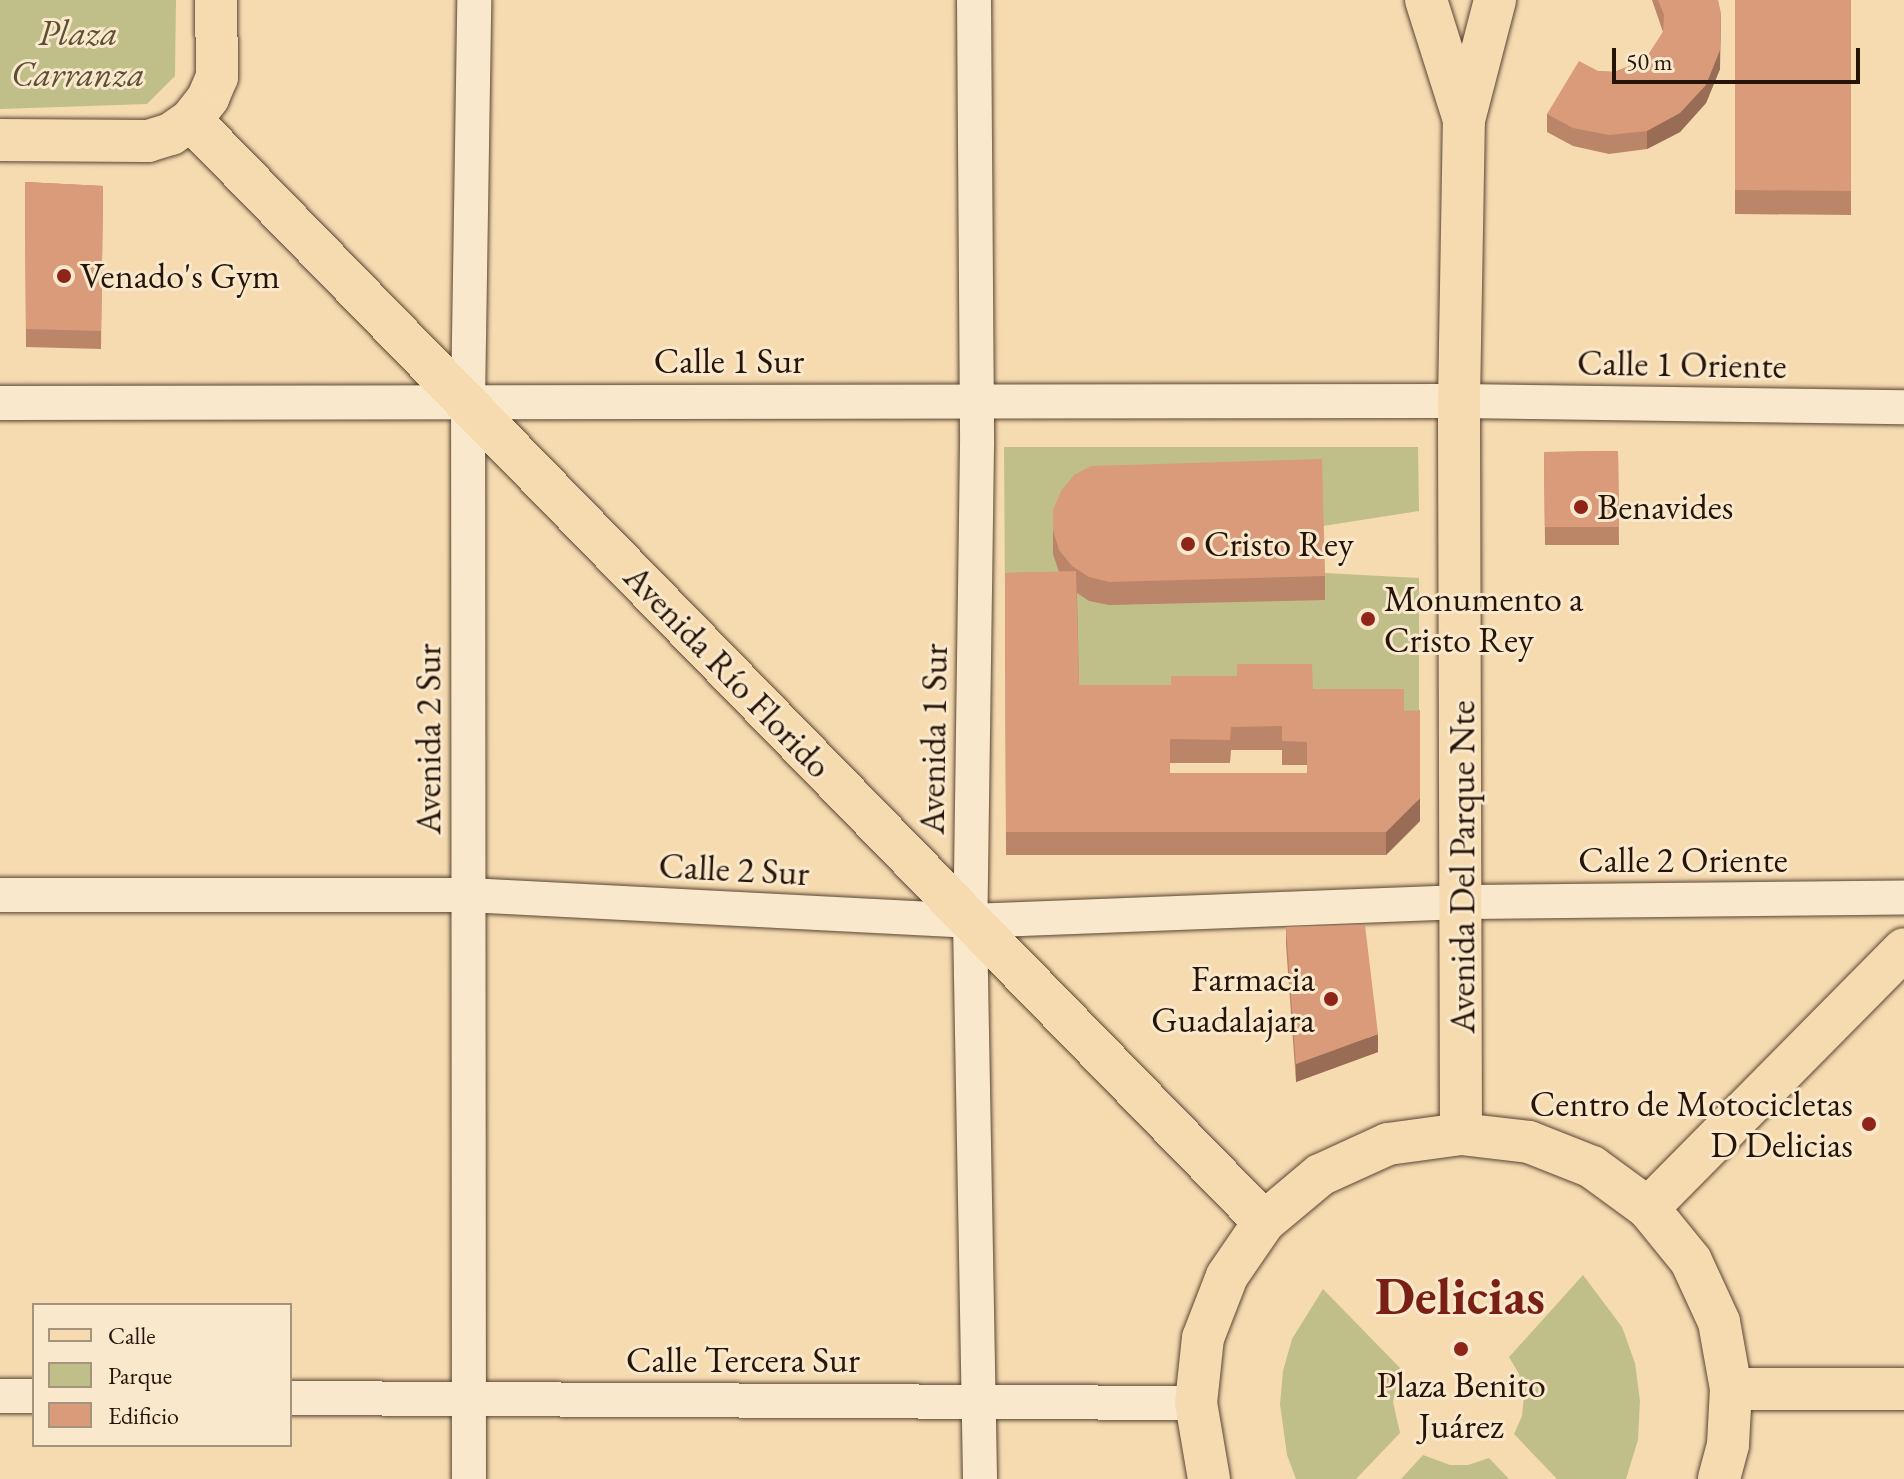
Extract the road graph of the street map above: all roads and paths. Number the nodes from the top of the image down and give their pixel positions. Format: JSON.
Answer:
{"nodes":[{"id":1,"x":216,"y":0,"type":"edge"},
{"id":2,"x":474,"y":0,"type":"edge"},
{"id":3,"x":974,"y":0,"type":"edge"},
{"id":4,"x":1426,"y":0,"type":"edge"},
{"id":5,"x":1495,"y":0,"type":"edge"},
{"id":6,"x":191,"y":120,"type":"junction"},
{"id":7,"x":1464,"y":120,"type":"junction"},
{"id":8,"x":0,"y":140,"type":"edge"},
{"id":9,"x":976,"y":401,"type":"junction"},
{"id":10,"x":1459,"y":401,"type":"junction"},
{"id":11,"x":468,"y":402,"type":"junction"},
{"id":12,"x":0,"y":403,"type":"edge"},
{"id":13,"x":1904,"y":407,"type":"edge"},
{"id":14,"x":0,"y":895,"type":"edge"},
{"id":15,"x":468,"y":895,"type":"junction"},
{"id":16,"x":1904,"y":897,"type":"edge"},
{"id":17,"x":1463,"y":902,"type":"junction"},
{"id":18,"x":970,"y":921,"type":"junction"},
{"id":19,"x":1904,"y":949,"type":"edge"},
{"id":20,"x":1461,"y":1134,"type":"junction"},
{"id":21,"x":1648,"y":1208,"type":"junction"},
{"id":22,"x":1264,"y":1222,"type":"junction"},
{"id":23,"x":1731,"y":1389,"type":"junction"},
{"id":24,"x":1904,"y":1389,"type":"edge"},
{"id":25,"x":0,"y":1396,"type":"edge"},
{"id":26,"x":32,"y":1396,"type":"edge"},
{"id":27,"x":292,"y":1398,"type":"edge"},
{"id":28,"x":469,"y":1399,"type":"junction"},
{"id":29,"x":981,"y":1402,"type":"junction"},
{"id":30,"x":1196,"y":1403,"type":"junction"},
{"id":31,"x":469,"y":1479,"type":"edge"},
{"id":32,"x":980,"y":1479,"type":"edge"},
{"id":33,"x":1209,"y":1479,"type":"edge"},
{"id":34,"x":1719,"y":1479,"type":"edge"}],
"edges":[{"from":1,"to":6,"type":"main road"},
{"from":2,"to":11,"type":"street","name":"Avenida 2 Sur"},
{"from":3,"to":9,"type":"street","name":"Avenida 1 Sur"},
{"from":4,"to":7,"type":"main road"},
{"from":5,"to":7,"type":"main road"},
{"from":6,"to":8,"type":"main road"},
{"from":6,"to":11,"type":"main road","name":"Avenida Río Florido"},
{"from":7,"to":10,"type":"main road","name":"Avenida Del Parque Nte"},
{"from":9,"to":10,"type":"street","name":"Calle 1 Sur"},
{"from":9,"to":11,"type":"street","name":"Calle 1 Sur"},
{"from":9,"to":18,"type":"street","name":"Avenida 1 Sur"},
{"from":10,"to":13,"type":"street","name":"Calle 1 Oriente"},
{"from":10,"to":17,"type":"main road","name":"Avenida Del Parque Nte"},
{"from":11,"to":12,"type":"street","name":"Calle 1 Sur"},
{"from":11,"to":15,"type":"street","name":"Avenida 2 Sur"},
{"from":11,"to":18,"type":"main road","name":"Avenida Río Florido"},
{"from":14,"to":15,"type":"street","name":"Calle 2 Sur"},
{"from":15,"to":18,"type":"street","name":"Calle 2 Sur"},
{"from":15,"to":28,"type":"street","name":"Avenida 2 Sur"},
{"from":16,"to":17,"type":"street","name":"Calle 2 Oriente"},
{"from":17,"to":18,"type":"street","name":"Calle 2 Sur"},
{"from":17,"to":20,"type":"main road","name":"Avenida Del Parque Nte"},
{"from":18,"to":22,"type":"main road","name":"Avenida Río Florido"},
{"from":18,"to":29,"type":"street","name":"Avenida 1 Sur"},
{"from":19,"to":21,"type":"main road"},
{"from":20,"to":21,"type":"main road"},
{"from":20,"to":22,"type":"main road"},
{"from":21,"to":23,"type":"main road"},
{"from":22,"to":30,"type":"main road"},
{"from":23,"to":24,"type":"main road"},
{"from":23,"to":34,"type":"main road"},
{"from":25,"to":26,"type":"street"},
{"from":27,"to":28,"type":"street","name":"Calle Tercera Sur"},
{"from":28,"to":29,"type":"street","name":"Calle Tercera Sur"},
{"from":28,"to":31,"type":"street","name":"Avenida 2 Sur"},
{"from":29,"to":30,"type":"street","name":"Calle Tercera Sur"},
{"from":29,"to":32,"type":"street","name":"Avenida 1 Sur"},
{"from":30,"to":33,"type":"main road"}]}
